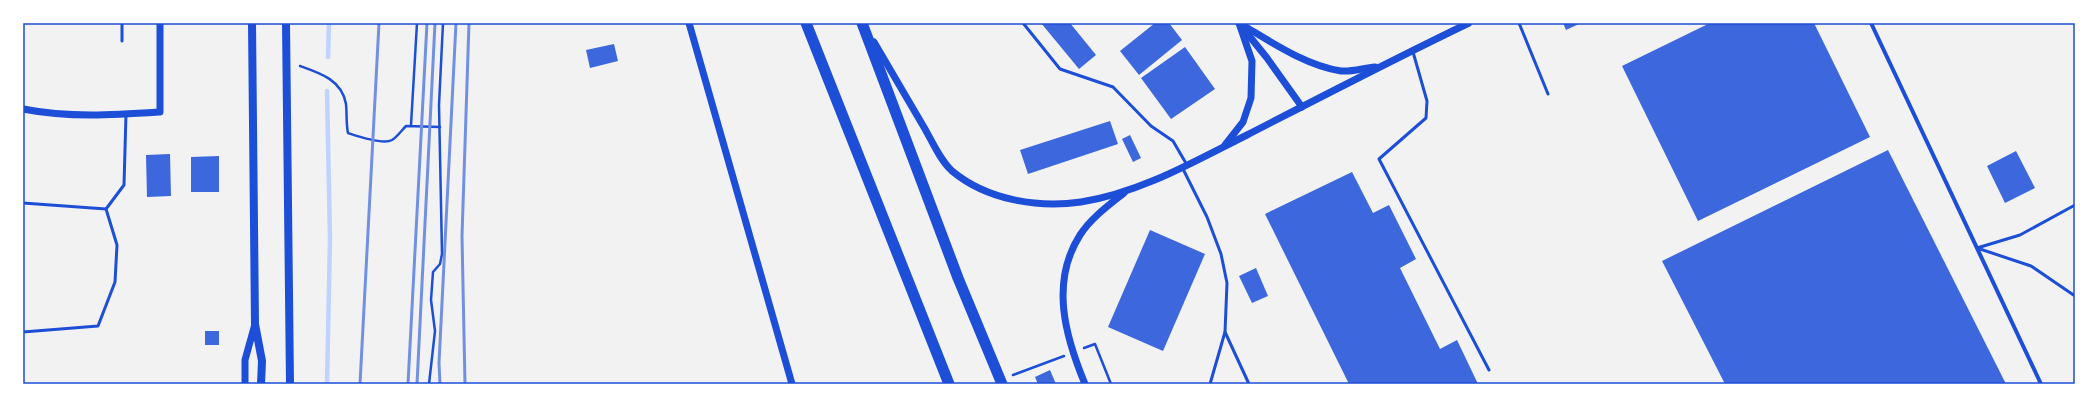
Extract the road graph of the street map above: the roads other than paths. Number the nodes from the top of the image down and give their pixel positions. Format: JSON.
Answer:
{"nodes":[{"id":1,"x":122,"y":23,"type":"edge"},
{"id":2,"x":160,"y":23,"type":"edge"},
{"id":3,"x":252,"y":23,"type":"edge"},
{"id":4,"x":286,"y":23,"type":"edge"},
{"id":5,"x":690,"y":23,"type":"edge"},
{"id":6,"x":806,"y":23,"type":"edge"},
{"id":7,"x":862,"y":23,"type":"edge"},
{"id":8,"x":1023,"y":23,"type":"edge"},
{"id":9,"x":1239,"y":23,"type":"edge"},
{"id":10,"x":1469,"y":23,"type":"edge"},
{"id":11,"x":1519,"y":23,"type":"edge"},
{"id":12,"x":1871,"y":23,"type":"edge"},
{"id":13,"x":122,"y":41,"type":"dead end"},
{"id":14,"x":1412,"y":50,"type":"junction"},
{"id":15,"x":1379,"y":66,"type":"junction"},
{"id":16,"x":1548,"y":94,"type":"dead end"},
{"id":17,"x":1302,"y":107,"type":"junction"},
{"id":18,"x":23,"y":109,"type":"edge"},
{"id":19,"x":126,"y":114,"type":"junction"},
{"id":20,"x":1224,"y":146,"type":"junction"},
{"id":21,"x":1184,"y":166,"type":"junction"},
{"id":22,"x":1128,"y":191,"type":"junction"},
{"id":23,"x":23,"y":204,"type":"edge"},
{"id":24,"x":2075,"y":205,"type":"edge"},
{"id":25,"x":106,"y":209,"type":"junction"},
{"id":26,"x":1977,"y":248,"type":"junction"},
{"id":27,"x":2075,"y":296,"type":"edge"},
{"id":28,"x":255,"y":324,"type":"junction"},
{"id":29,"x":23,"y":332,"type":"edge"},
{"id":30,"x":1225,"y":332,"type":"junction"},
{"id":31,"x":1489,"y":370,"type":"dead end"},
{"id":32,"x":245,"y":384,"type":"edge"},
{"id":33,"x":262,"y":384,"type":"edge"},
{"id":34,"x":290,"y":384,"type":"edge"},
{"id":35,"x":792,"y":384,"type":"edge"},
{"id":36,"x":949,"y":384,"type":"edge"},
{"id":37,"x":1002,"y":384,"type":"edge"},
{"id":38,"x":1085,"y":384,"type":"edge"},
{"id":39,"x":1210,"y":384,"type":"edge"},
{"id":40,"x":1249,"y":384,"type":"edge"},
{"id":41,"x":2042,"y":384,"type":"edge"}],
"edges":[{"from":1,"to":13,"type":"lane"},
{"from":2,"to":19,"type":"street"},
{"from":3,"to":28,"type":"main road"},
{"from":4,"to":34,"type":"main road"},
{"from":5,"to":35,"type":"street"},
{"from":6,"to":36,"type":"highway"},
{"from":7,"to":22,"type":"street"},
{"from":7,"to":37,"type":"highway"},
{"from":8,"to":21,"type":"lane"},
{"from":9,"to":15,"type":"street"},
{"from":9,"to":17,"type":"street"},
{"from":9,"to":20,"type":"street"},
{"from":10,"to":14,"type":"street"},
{"from":11,"to":16,"type":"lane"},
{"from":12,"to":26,"type":"street"},
{"from":14,"to":15,"type":"street"},
{"from":14,"to":31,"type":"lane"},
{"from":15,"to":17,"type":"street"},
{"from":17,"to":20,"type":"street"},
{"from":18,"to":19,"type":"street"},
{"from":19,"to":25,"type":"lane"},
{"from":20,"to":21,"type":"street"},
{"from":21,"to":22,"type":"street"},
{"from":21,"to":30,"type":"lane"},
{"from":22,"to":38,"type":"street"},
{"from":23,"to":25,"type":"lane"},
{"from":24,"to":26,"type":"lane"},
{"from":25,"to":29,"type":"lane"},
{"from":26,"to":27,"type":"lane"},
{"from":26,"to":41,"type":"street"},
{"from":28,"to":32,"type":"street"},
{"from":28,"to":33,"type":"main road"},
{"from":30,"to":39,"type":"lane"},
{"from":30,"to":40,"type":"lane"}]}
